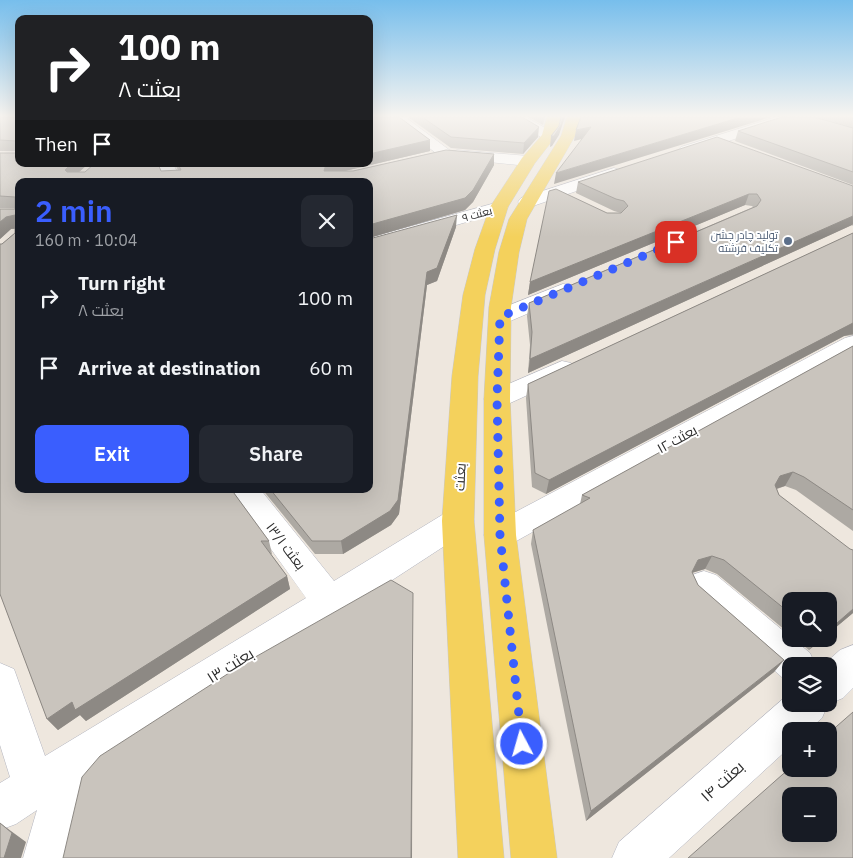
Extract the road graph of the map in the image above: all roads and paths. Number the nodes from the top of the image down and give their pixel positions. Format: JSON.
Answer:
{"nodes":[{"id":1,"x":432,"y":157,"type":"edge"},
{"id":2,"x":482,"y":157,"type":"edge"},
{"id":3,"x":531,"y":157,"type":"edge"},
{"id":4,"x":551,"y":157,"type":"edge"},
{"id":5,"x":428,"y":158,"type":"edge"},
{"id":6,"x":528,"y":161,"type":"junction"},
{"id":7,"x":630,"y":168,"type":"edge"},
{"id":8,"x":555,"y":192,"type":"junction"},
{"id":9,"x":579,"y":204,"type":"edge"},
{"id":10,"x":513,"y":205,"type":"junction"},
{"id":11,"x":373,"y":243,"type":"edge"},
{"id":12,"x":582,"y":282,"type":"edge"},
{"id":13,"x":500,"y":317,"type":"junction"},
{"id":14,"x":853,"y":343,"type":"edge"},
{"id":15,"x":577,"y":361,"type":"edge"},
{"id":16,"x":497,"y":399,"type":"junction"},
{"id":17,"x":246,"y":493,"type":"edge"},
{"id":18,"x":458,"y":521,"type":"junction"},
{"id":19,"x":500,"y":535,"type":"junction"},
{"id":20,"x":704,"y":586,"type":"dead end"},
{"id":21,"x":330,"y":602,"type":"junction"},
{"id":22,"x":787,"y":657,"type":"edge"},
{"id":23,"x":853,"y":663,"type":"edge"},
{"id":24,"x":837,"y":678,"type":"edge"},
{"id":25,"x":0,"y":682,"type":"edge"},
{"id":26,"x":799,"y":712,"type":"edge"},
{"id":27,"x":72,"y":764,"type":"junction"},
{"id":28,"x":34,"y":786,"type":"junction"},
{"id":29,"x":0,"y":808,"type":"edge"},
{"id":30,"x":46,"y":858,"type":"edge"},
{"id":31,"x":481,"y":858,"type":"edge"},
{"id":32,"x":534,"y":858,"type":"edge"},
{"id":33,"x":636,"y":858,"type":"edge"}],
"edges":[{"from":1,"to":5,"type":"street"},
{"from":2,"to":6,"type":"street"},
{"from":3,"to":6,"type":"main road","name":"بعثت"},
{"from":4,"to":10,"type":"main road","name":"بعثت"},
{"from":6,"to":10,"type":"main road","name":"بعثت"},
{"from":7,"to":8,"type":"street","name":"بعثت ۹"},
{"from":8,"to":9,"type":"street"},
{"from":8,"to":10,"type":"street","name":"بعثت ۹"},
{"from":10,"to":11,"type":"street","name":"بعثت ۹"},
{"from":10,"to":13,"type":"main road","name":"بعثت"},
{"from":10,"to":18,"type":"main road","name":"بعثت"},
{"from":12,"to":13,"type":"street"},
{"from":13,"to":16,"type":"main road","name":"بعثت"},
{"from":14,"to":19,"type":"street","name":"بعثت ۱۲"},
{"from":15,"to":16,"type":"street"},
{"from":16,"to":19,"type":"main road","name":"بعثت"},
{"from":17,"to":21,"type":"street","name":"بعثت ۱۳/۱"},
{"from":18,"to":21,"type":"street","name":"بعثت ۱۳"},
{"from":18,"to":31,"type":"main road","name":"بعثت"},
{"from":19,"to":32,"type":"main road","name":"بعثت"},
{"from":20,"to":22,"type":"street"},
{"from":21,"to":27,"type":"street","name":"بعثت ۱۳"},
{"from":23,"to":24,"type":"street"},
{"from":25,"to":28,"type":"street"},
{"from":26,"to":33,"type":"street","name":"بعثت ۱۴"},
{"from":27,"to":28,"type":"street","name":"بعثت ۱۳"},
{"from":27,"to":30,"type":"street"},
{"from":28,"to":29,"type":"street","name":"بعثت ۱۳"}]}
